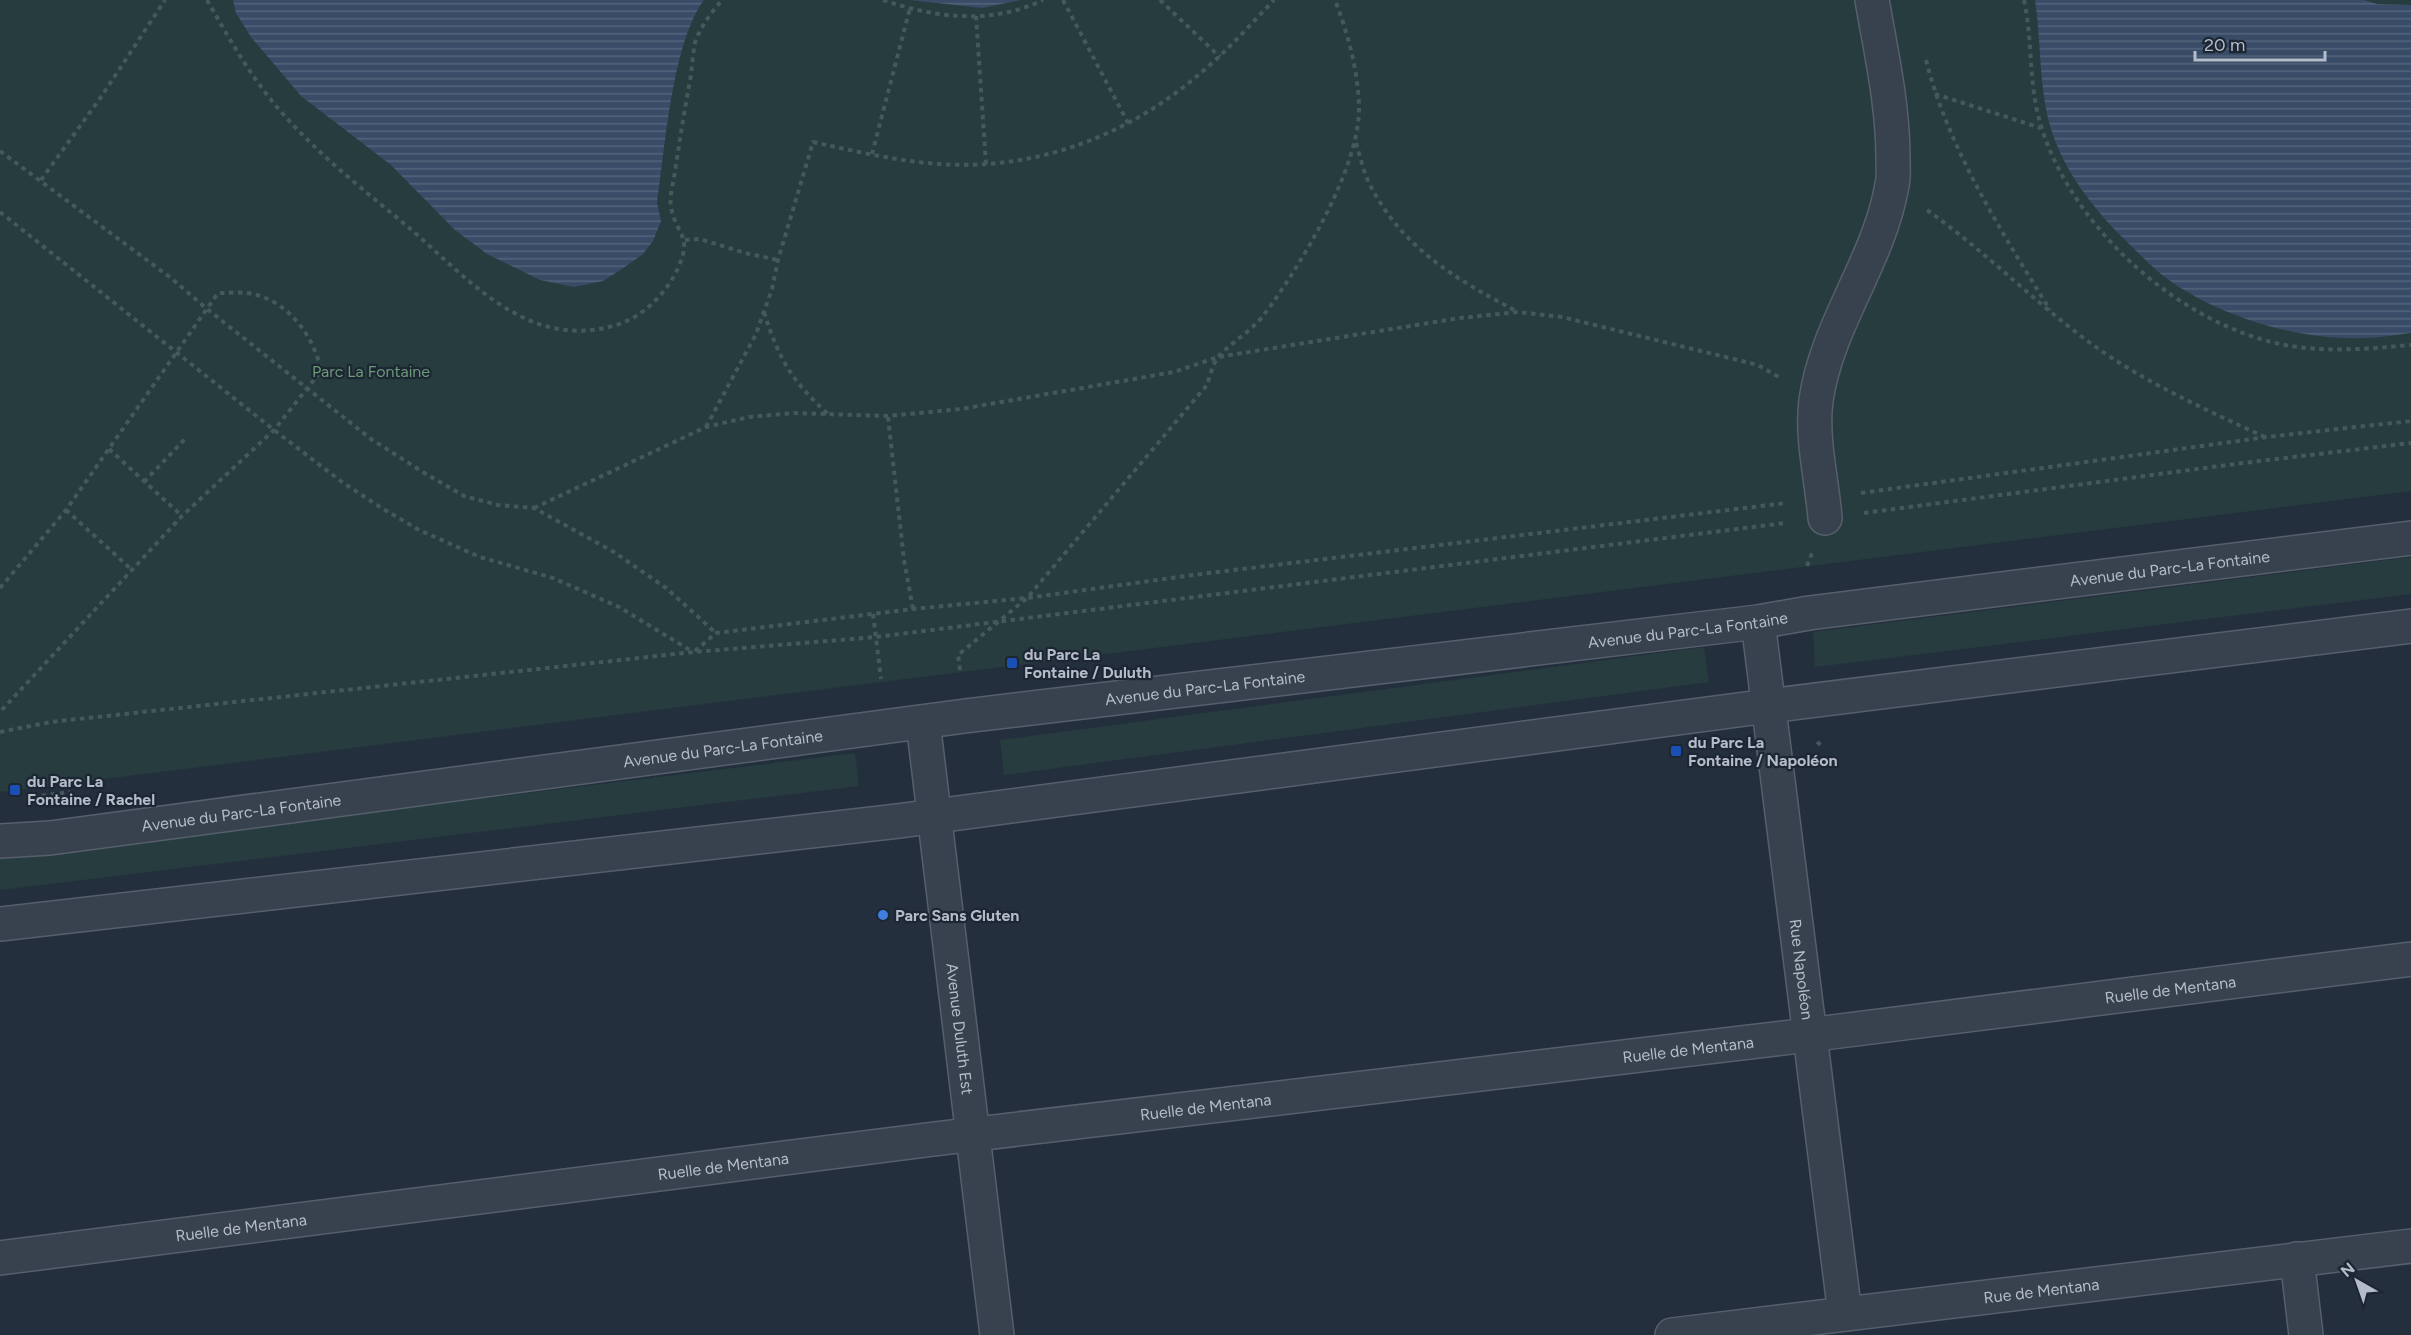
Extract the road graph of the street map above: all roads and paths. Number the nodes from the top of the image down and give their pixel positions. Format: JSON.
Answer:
{"nodes":[{"id":1,"x":165,"y":0,"type":"edge"},
{"id":2,"x":207,"y":0,"type":"edge"},
{"id":3,"x":722,"y":0,"type":"edge"},
{"id":4,"x":883,"y":0,"type":"edge"},
{"id":5,"x":1043,"y":0,"type":"edge"},
{"id":6,"x":1063,"y":0,"type":"edge"},
{"id":7,"x":1160,"y":0,"type":"edge"},
{"id":8,"x":1274,"y":0,"type":"edge"},
{"id":9,"x":1335,"y":0,"type":"edge"},
{"id":10,"x":1872,"y":0,"type":"edge"},
{"id":11,"x":2024,"y":0,"type":"edge"},
{"id":12,"x":910,"y":8,"type":"junction"},
{"id":13,"x":976,"y":16,"type":"junction"},
{"id":14,"x":1220,"y":57,"type":"junction"},
{"id":15,"x":1925,"y":57,"type":"dead end"},
{"id":16,"x":1935,"y":94,"type":"junction"},
{"id":17,"x":1128,"y":123,"type":"junction"},
{"id":18,"x":2041,"y":128,"type":"junction"},
{"id":19,"x":1356,"y":142,"type":"junction"},
{"id":20,"x":0,"y":151,"type":"edge"},
{"id":21,"x":872,"y":154,"type":"junction"},
{"id":22,"x":986,"y":164,"type":"junction"},
{"id":23,"x":41,"y":180,"type":"junction"},
{"id":24,"x":1893,"y":184,"type":"junction"},
{"id":25,"x":0,"y":212,"type":"edge"},
{"id":26,"x":685,"y":240,"type":"junction"},
{"id":27,"x":778,"y":260,"type":"junction"},
{"id":28,"x":207,"y":309,"type":"junction"},
{"id":29,"x":764,"y":311,"type":"junction"},
{"id":30,"x":1518,"y":312,"type":"junction"},
{"id":31,"x":2052,"y":313,"type":"junction"},
{"id":32,"x":2411,"y":345,"type":"edge"},
{"id":33,"x":176,"y":352,"type":"junction"},
{"id":34,"x":1218,"y":357,"type":"junction"},
{"id":35,"x":307,"y":390,"type":"junction"},
{"id":36,"x":1816,"y":400,"type":"junction"},
{"id":37,"x":828,"y":414,"type":"junction"},
{"id":38,"x":888,"y":416,"type":"junction"},
{"id":39,"x":2411,"y":421,"type":"edge"},
{"id":40,"x":706,"y":428,"type":"junction"},
{"id":41,"x":274,"y":430,"type":"junction"},
{"id":42,"x":2266,"y":437,"type":"junction"},
{"id":43,"x":186,"y":438,"type":"dead end"},
{"id":44,"x":2411,"y":443,"type":"edge"},
{"id":45,"x":109,"y":448,"type":"junction"},
{"id":46,"x":144,"y":482,"type":"junction"},
{"id":47,"x":534,"y":508,"type":"junction"},
{"id":48,"x":1824,"y":508,"type":"junction"},
{"id":49,"x":66,"y":510,"type":"junction"},
{"id":50,"x":182,"y":516,"type":"junction"},
{"id":51,"x":2411,"y":538,"type":"edge"},
{"id":52,"x":131,"y":569,"type":"junction"},
{"id":53,"x":0,"y":588,"type":"edge"},
{"id":54,"x":1027,"y":598,"type":"junction"},
{"id":55,"x":913,"y":609,"type":"junction"},
{"id":56,"x":873,"y":614,"type":"junction"},
{"id":57,"x":998,"y":620,"type":"junction"},
{"id":58,"x":1758,"y":622,"type":"junction"},
{"id":59,"x":2411,"y":626,"type":"edge"},
{"id":60,"x":716,"y":633,"type":"junction"},
{"id":61,"x":876,"y":637,"type":"junction"},
{"id":62,"x":694,"y":652,"type":"junction"},
{"id":63,"x":960,"y":670,"type":"dead end"},
{"id":64,"x":881,"y":679,"type":"dead end"},
{"id":65,"x":1768,"y":706,"type":"junction"},
{"id":66,"x":0,"y":712,"type":"edge"},
{"id":67,"x":922,"y":722,"type":"junction"},
{"id":68,"x":0,"y":732,"type":"edge"},
{"id":69,"x":1817,"y":742,"type":"dead end"},
{"id":70,"x":1822,"y":746,"type":"dead end"},
{"id":71,"x":934,"y":816,"type":"junction"},
{"id":72,"x":0,"y":841,"type":"edge"},
{"id":73,"x":0,"y":924,"type":"edge"},
{"id":74,"x":2411,"y":959,"type":"edge"},
{"id":75,"x":1808,"y":1035,"type":"junction"},
{"id":76,"x":972,"y":1135,"type":"junction"},
{"id":77,"x":2411,"y":1245,"type":"edge"},
{"id":78,"x":0,"y":1258,"type":"edge"},
{"id":79,"x":2297,"y":1259,"type":"junction"},
{"id":80,"x":1845,"y":1314,"type":"junction"},
{"id":81,"x":997,"y":1335,"type":"edge"},
{"id":82,"x":1672,"y":1335,"type":"edge"},
{"id":83,"x":2306,"y":1335,"type":"edge"}],
"edges":[{"from":1,"to":23,"type":"path"},
{"from":2,"to":26,"type":"path"},
{"from":3,"to":26,"type":"path"},
{"from":4,"to":12,"type":"path"},
{"from":5,"to":13,"type":"path"},
{"from":6,"to":17,"type":"path"},
{"from":7,"to":14,"type":"path"},
{"from":8,"to":14,"type":"path"},
{"from":9,"to":19,"type":"path"},
{"from":10,"to":24,"type":"street"},
{"from":11,"to":18,"type":"path"},
{"from":12,"to":13,"type":"path"},
{"from":12,"to":21,"type":"path"},
{"from":13,"to":22,"type":"path"},
{"from":14,"to":17,"type":"path"},
{"from":15,"to":16,"type":"path"},
{"from":16,"to":18,"type":"path"},
{"from":16,"to":31,"type":"path"},
{"from":17,"to":22,"type":"path"},
{"from":18,"to":32,"type":"path"},
{"from":19,"to":30,"type":"path"},
{"from":19,"to":34,"type":"path"},
{"from":20,"to":23,"type":"path"},
{"from":21,"to":22,"type":"path"},
{"from":21,"to":27,"type":"path"},
{"from":23,"to":28,"type":"path"},
{"from":24,"to":31,"type":"path"},
{"from":24,"to":36,"type":"street"},
{"from":25,"to":33,"type":"path"},
{"from":26,"to":27,"type":"path"},
{"from":27,"to":29,"type":"path"},
{"from":28,"to":33,"type":"path"},
{"from":28,"to":35,"type":"path"},
{"from":28,"to":35,"type":"path"},
{"from":29,"to":37,"type":"path"},
{"from":29,"to":40,"type":"path"},
{"from":30,"to":34,"type":"path"},
{"from":30,"to":36,"type":"path"},
{"from":31,"to":42,"type":"path"},
{"from":33,"to":41,"type":"path"},
{"from":33,"to":45,"type":"path"},
{"from":34,"to":38,"type":"path"},
{"from":34,"to":54,"type":"path"},
{"from":35,"to":41,"type":"path"},
{"from":35,"to":47,"type":"path"},
{"from":36,"to":48,"type":"street"},
{"from":37,"to":38,"type":"path"},
{"from":37,"to":40,"type":"path"},
{"from":38,"to":55,"type":"path"},
{"from":39,"to":42,"type":"path"},
{"from":40,"to":47,"type":"path"},
{"from":41,"to":50,"type":"path"},
{"from":41,"to":62,"type":"path"},
{"from":42,"to":48,"type":"path"},
{"from":43,"to":46,"type":"path"},
{"from":44,"to":48,"type":"path"},
{"from":45,"to":46,"type":"path"},
{"from":45,"to":49,"type":"path"},
{"from":46,"to":50,"type":"path"},
{"from":47,"to":60,"type":"path"},
{"from":48,"to":54,"type":"path"},
{"from":48,"to":57,"type":"path"},
{"from":49,"to":52,"type":"path"},
{"from":49,"to":53,"type":"path"},
{"from":50,"to":52,"type":"path"},
{"from":51,"to":58,"type":"street","name":"Avenue du Parc-La Fontaine"},
{"from":52,"to":66,"type":"path"},
{"from":54,"to":55,"type":"path"},
{"from":54,"to":57,"type":"path"},
{"from":55,"to":56,"type":"path"},
{"from":56,"to":60,"type":"path"},
{"from":56,"to":61,"type":"path"},
{"from":57,"to":61,"type":"path"},
{"from":57,"to":63,"type":"path"},
{"from":58,"to":65,"type":"street","name":"Rue Napoléon"},
{"from":58,"to":67,"type":"street","name":"Avenue du Parc-La Fontaine"},
{"from":59,"to":65,"type":"street"},
{"from":60,"to":62,"type":"path"},
{"from":61,"to":62,"type":"path"},
{"from":61,"to":64,"type":"path"},
{"from":62,"to":68,"type":"path"},
{"from":65,"to":71,"type":"street"},
{"from":65,"to":75,"type":"street","name":"Rue Napoléon"},
{"from":67,"to":71,"type":"street","name":"Avenue Duluth Est"},
{"from":67,"to":72,"type":"street","name":"Avenue du Parc-La Fontaine"},
{"from":69,"to":70,"type":"path"},
{"from":71,"to":73,"type":"street"},
{"from":71,"to":76,"type":"street","name":"Avenue Duluth Est"},
{"from":74,"to":75,"type":"street","name":"Ruelle de Mentana"},
{"from":75,"to":76,"type":"street","name":"Ruelle de Mentana"},
{"from":75,"to":80,"type":"street","name":"Rue Napoléon"},
{"from":76,"to":78,"type":"street","name":"Ruelle de Mentana"},
{"from":76,"to":81,"type":"street","name":"Avenue Duluth Est"},
{"from":77,"to":79,"type":"street","name":"Rue de Mentana"},
{"from":79,"to":80,"type":"street","name":"Rue de Mentana"},
{"from":79,"to":83,"type":"street"},
{"from":80,"to":82,"type":"street","name":"Rue de Mentana"}]}
